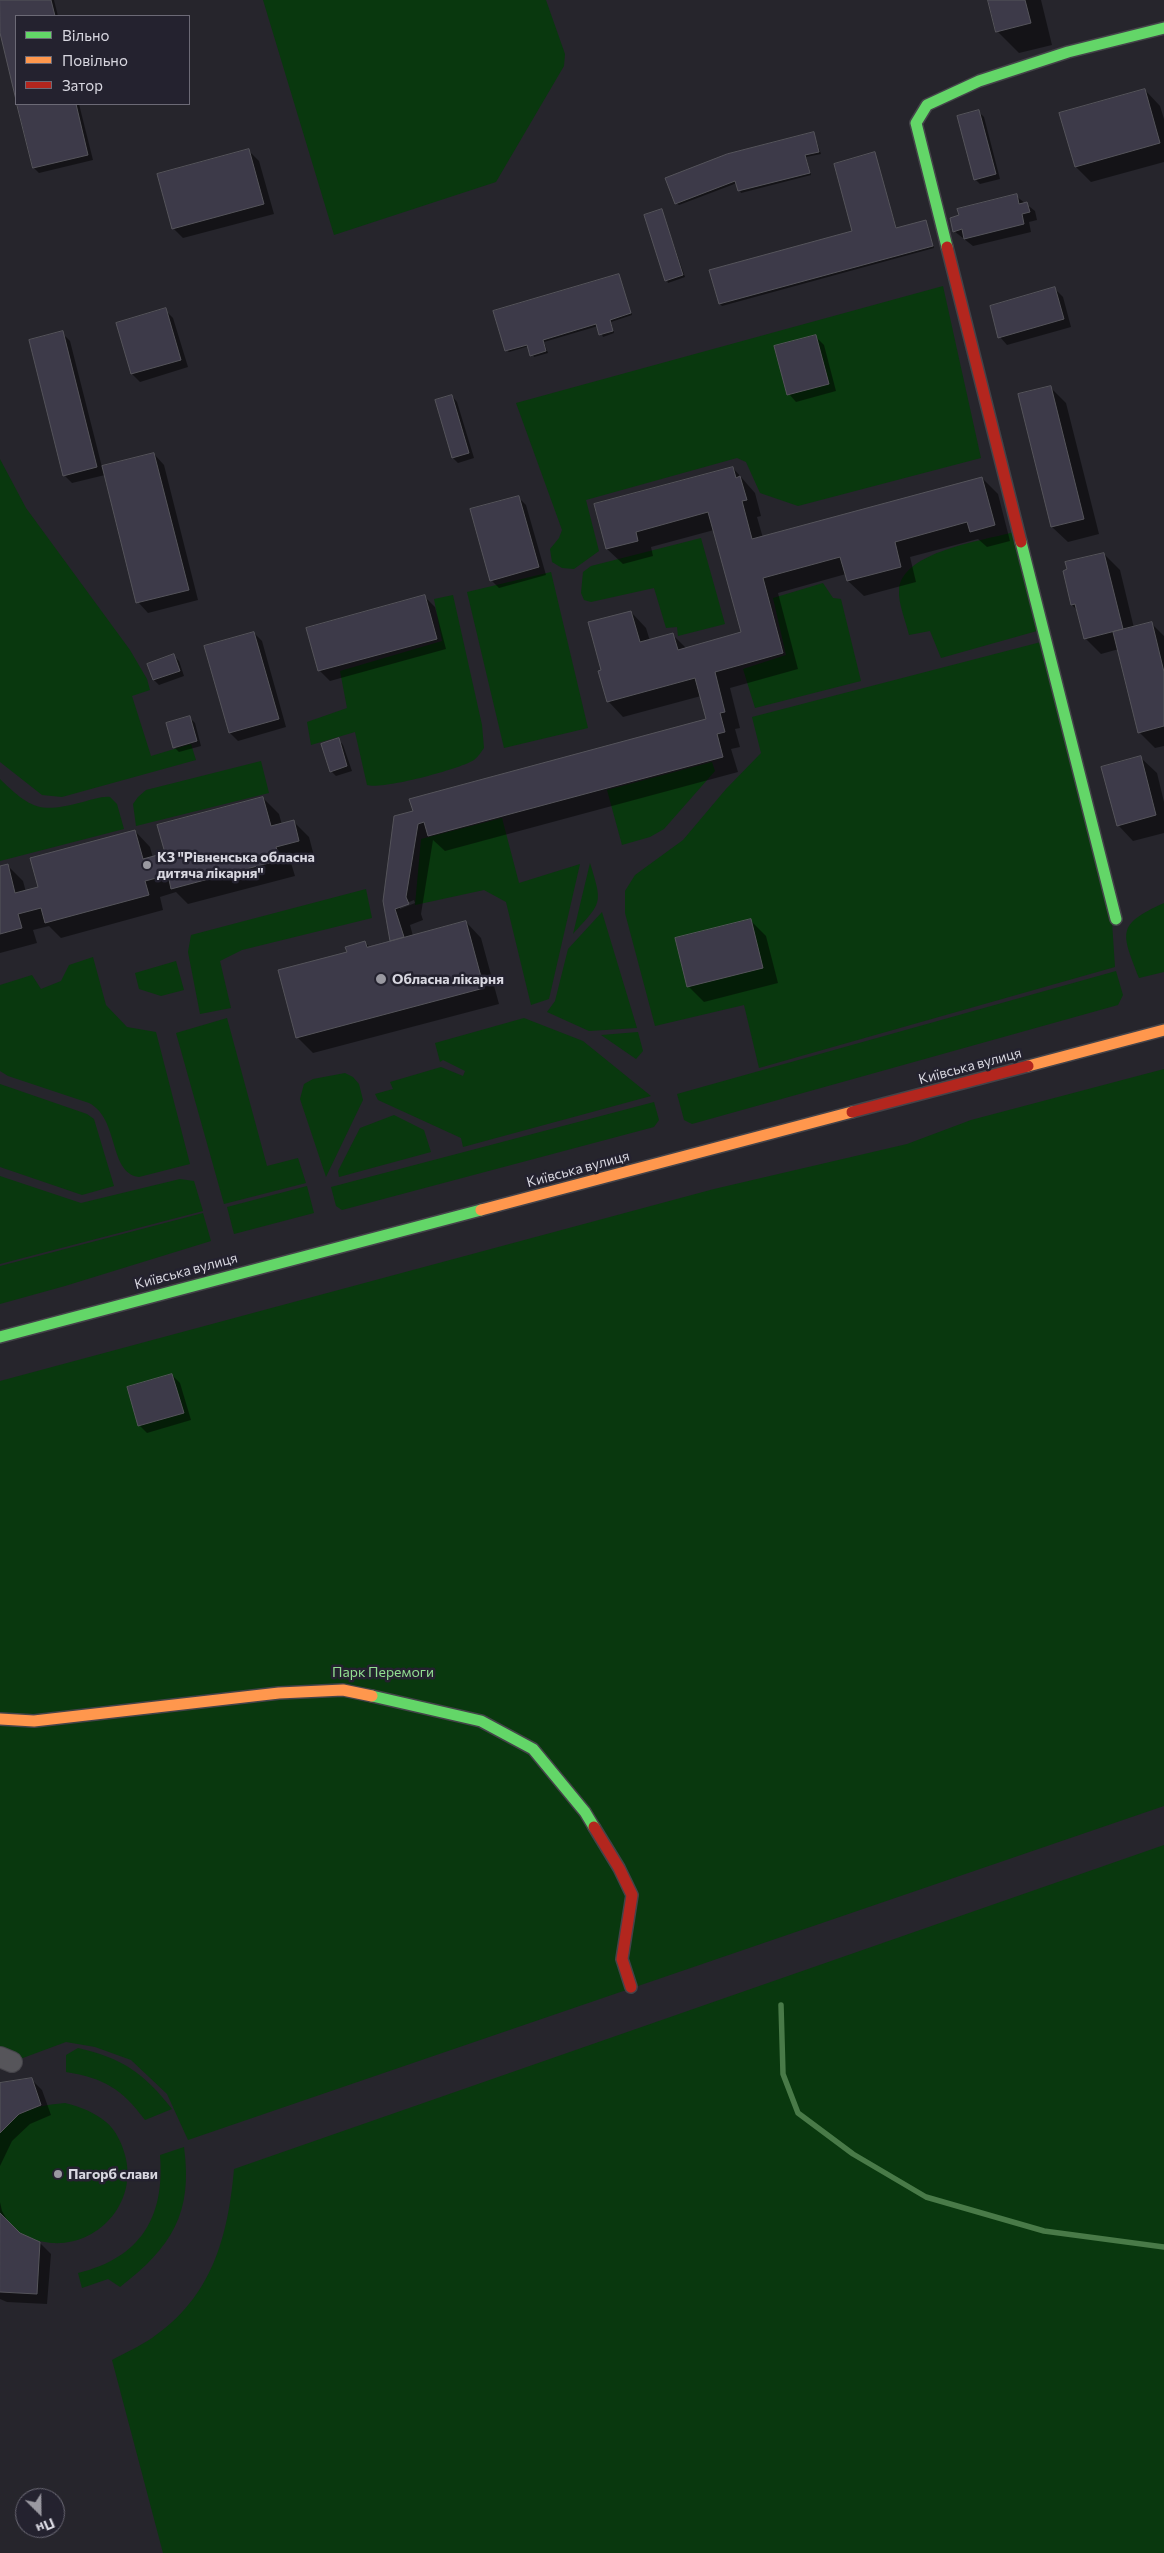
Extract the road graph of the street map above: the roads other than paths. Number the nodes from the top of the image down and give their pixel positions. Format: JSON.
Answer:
{"nodes":[{"id":1,"x":1164,"y":28,"type":"edge"},
{"id":2,"x":1116,"y":919,"type":"dead end"},
{"id":3,"x":1164,"y":1030,"type":"edge"},
{"id":4,"x":0,"y":1337,"type":"edge"},
{"id":5,"x":0,"y":1719,"type":"edge"},
{"id":6,"x":631,"y":1987,"type":"dead end"}],
"edges":[{"from":1,"to":2,"type":"street"},
{"from":3,"to":4,"type":"street","name":"Київська вулиця"},
{"from":5,"to":6,"type":"street"}]}
